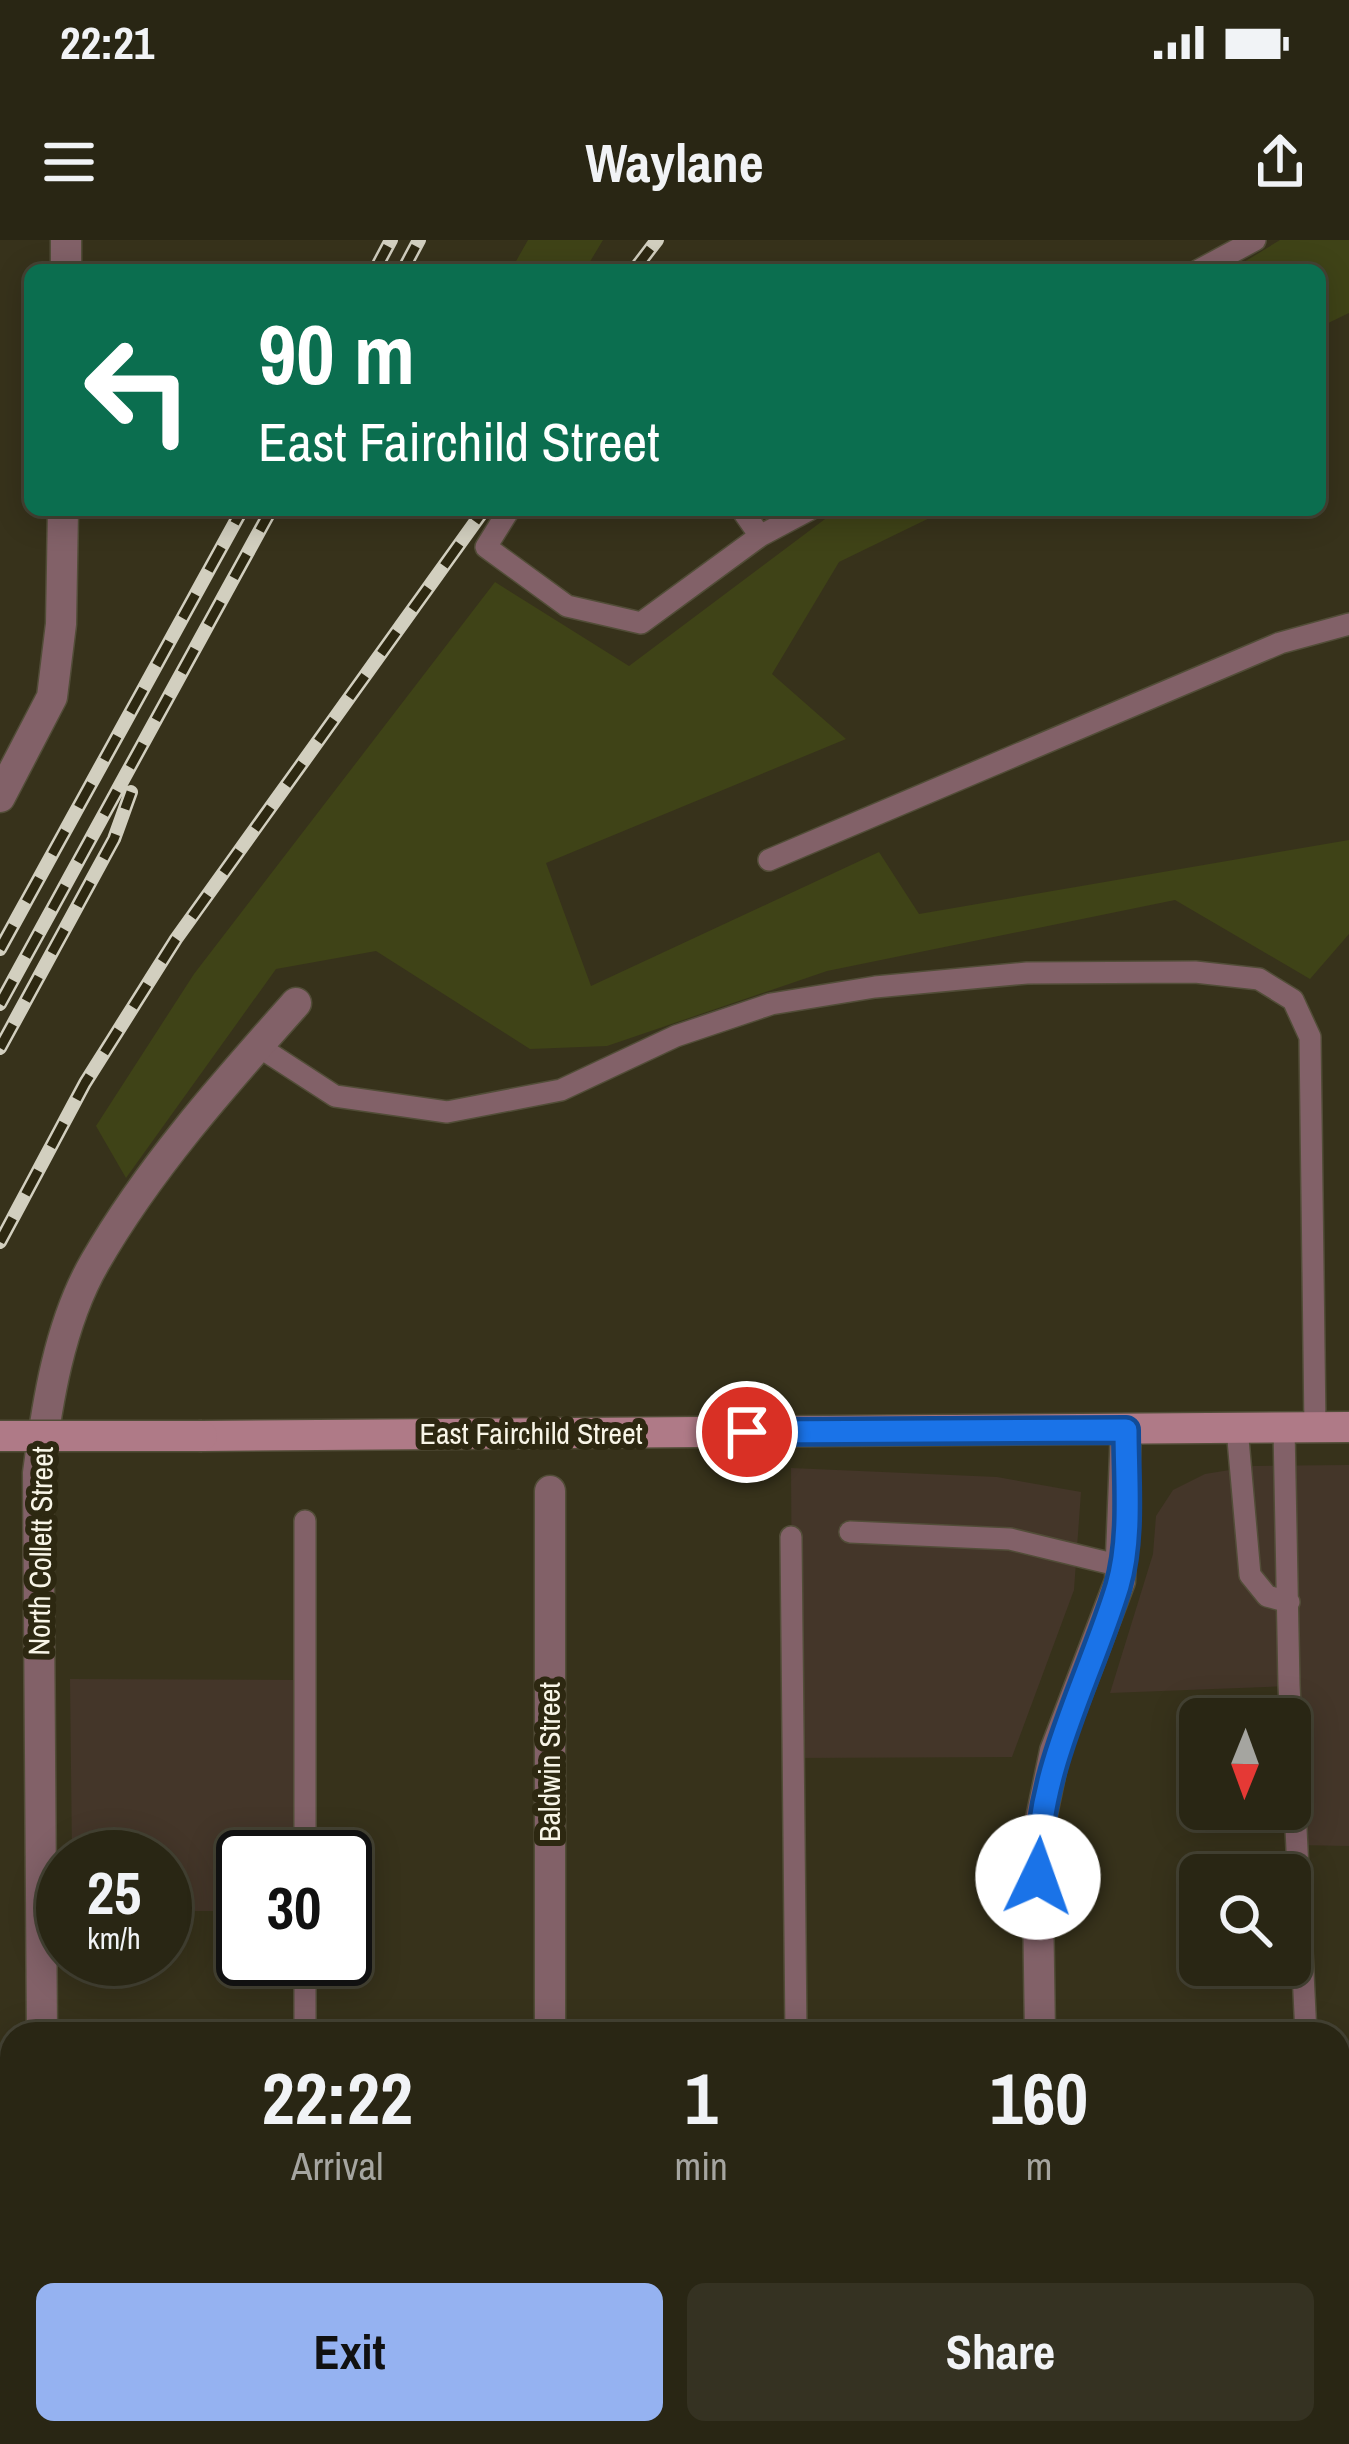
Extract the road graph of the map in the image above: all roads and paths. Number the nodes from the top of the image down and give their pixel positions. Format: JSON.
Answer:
{"nodes":[{"id":1,"x":1255,"y":240,"type":"edge"},
{"id":2,"x":1209,"y":264,"type":"edge"},
{"id":3,"x":63,"y":516,"type":"edge"},
{"id":4,"x":505,"y":516,"type":"edge"},
{"id":5,"x":746,"y":516,"type":"edge"},
{"id":6,"x":798,"y":516,"type":"edge"},
{"id":7,"x":760,"y":536,"type":"junction"},
{"id":8,"x":1349,"y":624,"type":"edge"},
{"id":9,"x":5,"y":780,"type":"edge"},
{"id":10,"x":769,"y":860,"type":"dead end"},
{"id":11,"x":296,"y":1003,"type":"dead end"},
{"id":12,"x":258,"y":1046,"type":"junction"},
{"id":13,"x":1300,"y":1427,"type":"junction"},
{"id":14,"x":1349,"y":1427,"type":"edge"},
{"id":15,"x":1237,"y":1428,"type":"junction"},
{"id":16,"x":1126,"y":1430,"type":"junction"},
{"id":17,"x":0,"y":1436,"type":"edge"},
{"id":18,"x":550,"y":1491,"type":"dead end"},
{"id":19,"x":305,"y":1521,"type":"dead end"},
{"id":20,"x":850,"y":1532,"type":"dead end"},
{"id":21,"x":790,"y":1537,"type":"dead end"},
{"id":22,"x":1121,"y":1566,"type":"junction"},
{"id":23,"x":1289,"y":1602,"type":"junction"},
{"id":24,"x":305,"y":1830,"type":"edge"},
{"id":25,"x":305,"y":1986,"type":"edge"},
{"id":26,"x":42,"y":2022,"type":"edge"},
{"id":27,"x":305,"y":2022,"type":"edge"},
{"id":28,"x":550,"y":2022,"type":"edge"},
{"id":29,"x":796,"y":2022,"type":"edge"},
{"id":30,"x":1040,"y":2022,"type":"edge"},
{"id":31,"x":1306,"y":2022,"type":"edge"}],
"edges":[{"from":1,"to":2,"type":"lane"},
{"from":3,"to":9,"type":"street"},
{"from":4,"to":7,"type":"lane"},
{"from":5,"to":7,"type":"lane"},
{"from":6,"to":7,"type":"lane"},
{"from":8,"to":10,"type":"lane"},
{"from":11,"to":12,"type":"street","name":"North Collett Street"},
{"from":12,"to":13,"type":"lane"},
{"from":12,"to":26,"type":"street","name":"North Collett Street"},
{"from":13,"to":14,"type":"street","name":"East Fairchild Street"},
{"from":13,"to":15,"type":"street","name":"East Fairchild Street"},
{"from":13,"to":23,"type":"lane"},
{"from":15,"to":16,"type":"street","name":"East Fairchild Street"},
{"from":15,"to":23,"type":"lane"},
{"from":16,"to":17,"type":"street","name":"East Fairchild Street","bridge":true},
{"from":16,"to":22,"type":"street"},
{"from":18,"to":28,"type":"street","name":"Baldwin Street"},
{"from":19,"to":24,"type":"lane"},
{"from":20,"to":22,"type":"lane"},
{"from":21,"to":29,"type":"lane"},
{"from":22,"to":30,"type":"street"},
{"from":23,"to":31,"type":"lane"},
{"from":25,"to":27,"type":"lane"}]}
